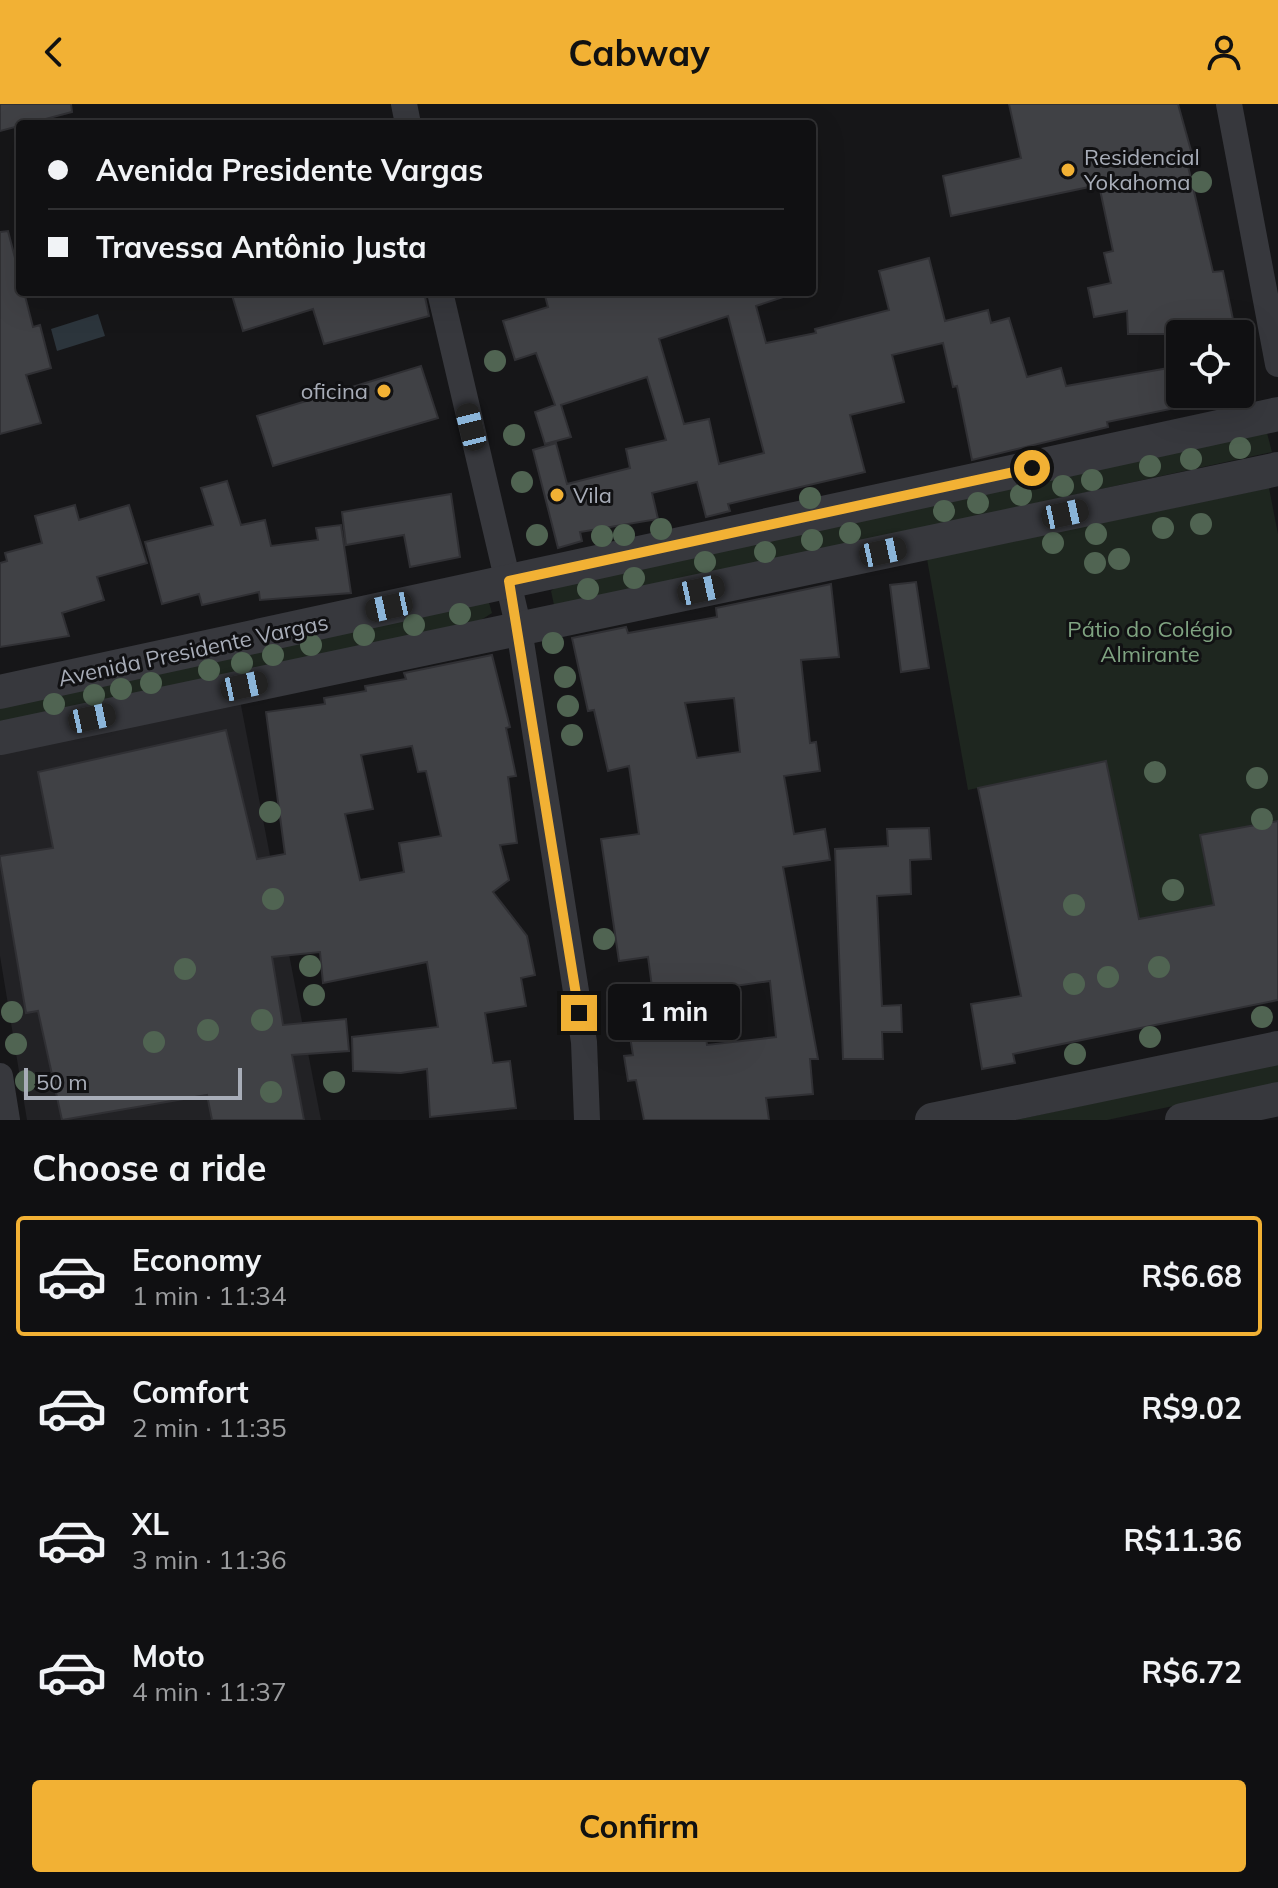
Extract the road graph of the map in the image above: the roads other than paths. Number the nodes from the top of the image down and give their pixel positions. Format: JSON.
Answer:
{"nodes":[{"id":1,"x":1229,"y":104,"type":"edge"},
{"id":2,"x":441,"y":296,"type":"edge"},
{"id":3,"x":1278,"y":364,"type":"edge"},
{"id":4,"x":1278,"y":414,"type":"edge"},
{"id":5,"x":1278,"y":469,"type":"edge"},
{"id":6,"x":509,"y":581,"type":"junction"},
{"id":7,"x":519,"y":629,"type":"junction"},
{"id":8,"x":0,"y":692,"type":"edge"},
{"id":9,"x":0,"y":738,"type":"edge"},
{"id":10,"x":1278,"y":1048,"type":"edge"},
{"id":11,"x":0,"y":1076,"type":"edge"},
{"id":12,"x":1278,"y":1099,"type":"edge"},
{"id":13,"x":7,"y":1120,"type":"edge"},
{"id":14,"x":587,"y":1120,"type":"edge"},
{"id":15,"x":932,"y":1120,"type":"edge"},
{"id":16,"x":1182,"y":1120,"type":"edge"}],
"edges":[{"from":1,"to":3,"type":"street"},
{"from":2,"to":6,"type":"street"},
{"from":4,"to":6,"type":"street","name":"Avenida Presidente Vargas"},
{"from":5,"to":7,"type":"street","name":"Avenida Presidente Vargas"},
{"from":6,"to":7,"type":"street"},
{"from":6,"to":8,"type":"street","name":"Avenida Presidente Vargas"},
{"from":7,"to":9,"type":"street","name":"Avenida Presidente Vargas"},
{"from":7,"to":14,"type":"street"},
{"from":10,"to":15,"type":"street"},
{"from":11,"to":13,"type":"street"},
{"from":12,"to":16,"type":"street"}]}
